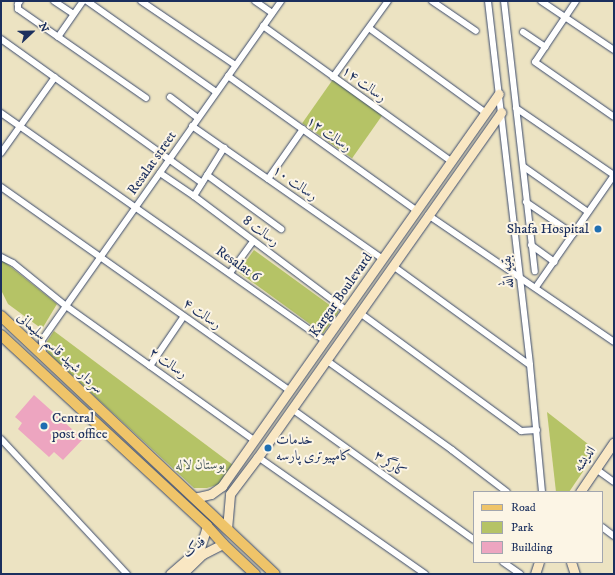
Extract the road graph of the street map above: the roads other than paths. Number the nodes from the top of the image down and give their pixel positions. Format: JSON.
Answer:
{"nodes":[{"id":1,"x":20,"y":1,"type":"edge"},
{"id":2,"x":54,"y":1,"type":"edge"},
{"id":3,"x":83,"y":1,"type":"edge"},
{"id":4,"x":86,"y":1,"type":"edge"},
{"id":5,"x":141,"y":1,"type":"edge"},
{"id":6,"x":255,"y":1,"type":"edge"},
{"id":7,"x":281,"y":1,"type":"edge"},
{"id":8,"x":388,"y":1,"type":"edge"},
{"id":9,"x":432,"y":1,"type":"edge"},
{"id":10,"x":488,"y":1,"type":"edge"},
{"id":11,"x":504,"y":1,"type":"edge"},
{"id":12,"x":540,"y":1,"type":"edge"},
{"id":13,"x":576,"y":1,"type":"edge"},
{"id":14,"x":272,"y":13,"type":"junction"},
{"id":15,"x":73,"y":14,"type":"junction"},
{"id":16,"x":566,"y":17,"type":"junction"},
{"id":17,"x":263,"y":26,"type":"junction"},
{"id":18,"x":369,"y":28,"type":"junction"},
{"id":19,"x":476,"y":31,"type":"dead end"},
{"id":20,"x":523,"y":32,"type":"dead end"},
{"id":21,"x":58,"y":36,"type":"junction"},
{"id":22,"x":1,"y":39,"type":"edge"},
{"id":23,"x":545,"y":48,"type":"junction"},
{"id":24,"x":614,"y":50,"type":"edge"},
{"id":25,"x":235,"y":65,"type":"junction"},
{"id":26,"x":228,"y":76,"type":"junction"},
{"id":27,"x":55,"y":77,"type":"junction"},
{"id":28,"x":333,"y":77,"type":"junction"},
{"id":29,"x":216,"y":92,"type":"junction"},
{"id":30,"x":499,"y":94,"type":"junction"},
{"id":31,"x":170,"y":97,"type":"dead end"},
{"id":32,"x":146,"y":98,"type":"dead end"},
{"id":33,"x":516,"y":108,"type":"junction"},
{"id":34,"x":501,"y":112,"type":"junction"},
{"id":35,"x":1,"y":113,"type":"edge"},
{"id":36,"x":486,"y":113,"type":"junction"},
{"id":37,"x":614,"y":117,"type":"edge"},
{"id":38,"x":198,"y":118,"type":"junction"},
{"id":39,"x":20,"y":126,"type":"junction"},
{"id":40,"x":192,"y":126,"type":"junction"},
{"id":41,"x":303,"y":130,"type":"junction"},
{"id":42,"x":224,"y":148,"type":"junction"},
{"id":43,"x":1,"y":153,"type":"edge"},
{"id":44,"x":170,"y":158,"type":"junction"},
{"id":45,"x":452,"y":162,"type":"junction"},
{"id":46,"x":524,"y":167,"type":"junction"},
{"id":47,"x":160,"y":173,"type":"junction"},
{"id":48,"x":207,"y":175,"type":"junction"},
{"id":49,"x":614,"y":175,"type":"edge"},
{"id":50,"x":268,"y":179,"type":"junction"},
{"id":51,"x":202,"y":183,"type":"junction"},
{"id":52,"x":1,"y":187,"type":"edge"},
{"id":53,"x":194,"y":196,"type":"junction"},
{"id":54,"x":526,"y":202,"type":"junction"},
{"id":55,"x":136,"y":207,"type":"junction"},
{"id":56,"x":417,"y":211,"type":"junction"},
{"id":57,"x":588,"y":212,"type":"junction"},
{"id":58,"x":428,"y":215,"type":"junction"},
{"id":59,"x":281,"y":230,"type":"dead end"},
{"id":60,"x":573,"y":234,"type":"junction"},
{"id":61,"x":253,"y":240,"type":"junction"},
{"id":62,"x":532,"y":245,"type":"junction"},
{"id":63,"x":1,"y":256,"type":"edge"},
{"id":64,"x":100,"y":258,"type":"junction"},
{"id":65,"x":383,"y":259,"type":"junction"},
{"id":66,"x":554,"y":262,"type":"junction"},
{"id":67,"x":393,"y":266,"type":"junction"},
{"id":68,"x":535,"y":271,"type":"dead end"},
{"id":69,"x":230,"y":273,"type":"junction"},
{"id":70,"x":520,"y":276,"type":"junction"},
{"id":71,"x":536,"y":288,"type":"junction"},
{"id":72,"x":66,"y":306,"type":"junction"},
{"id":73,"x":347,"y":311,"type":"junction"},
{"id":74,"x":360,"y":313,"type":"junction"},
{"id":75,"x":1,"y":316,"type":"edge"},
{"id":76,"x":184,"y":316,"type":"junction"},
{"id":77,"x":1,"y":335,"type":"edge"},
{"id":78,"x":23,"y":338,"type":"junction"},
{"id":79,"x":42,"y":340,"type":"junction"},
{"id":80,"x":326,"y":341,"type":"junction"},
{"id":81,"x":614,"y":342,"type":"edge"},
{"id":82,"x":44,"y":357,"type":"junction"},
{"id":83,"x":326,"y":360,"type":"junction"},
{"id":84,"x":530,"y":365,"type":"junction"},
{"id":85,"x":150,"y":366,"type":"junction"},
{"id":86,"x":303,"y":374,"type":"junction"},
{"id":87,"x":312,"y":380,"type":"junction"},
{"id":88,"x":290,"y":391,"type":"junction"},
{"id":89,"x":292,"y":410,"type":"junction"},
{"id":90,"x":536,"y":430,"type":"junction"},
{"id":91,"x":1,"y":439,"type":"edge"},
{"id":92,"x":256,"y":441,"type":"junction"},
{"id":93,"x":614,"y":442,"type":"edge"},
{"id":94,"x":258,"y":457,"type":"junction"},
{"id":95,"x":596,"y":469,"type":"junction"},
{"id":96,"x":614,"y":482,"type":"edge"},
{"id":97,"x":222,"y":486,"type":"junction"},
{"id":98,"x":505,"y":491,"type":"edge"},
{"id":99,"x":542,"y":491,"type":"edge"},
{"id":100,"x":581,"y":491,"type":"edge"},
{"id":101,"x":230,"y":494,"type":"junction"},
{"id":102,"x":194,"y":498,"type":"junction"},
{"id":103,"x":207,"y":526,"type":"junction"},
{"id":104,"x":603,"y":528,"type":"edge"},
{"id":105,"x":227,"y":529,"type":"junction"},
{"id":106,"x":614,"y":536,"type":"edge"},
{"id":107,"x":473,"y":539,"type":"edge"},
{"id":108,"x":223,"y":544,"type":"junction"},
{"id":109,"x":201,"y":551,"type":"junction"},
{"id":110,"x":505,"y":563,"type":"edge"},
{"id":111,"x":539,"y":563,"type":"edge"},
{"id":112,"x":572,"y":563,"type":"edge"},
{"id":113,"x":534,"y":573,"type":"edge"},
{"id":114,"x":127,"y":574,"type":"edge"},
{"id":115,"x":170,"y":574,"type":"edge"},
{"id":116,"x":182,"y":574,"type":"edge"},
{"id":117,"x":255,"y":574,"type":"edge"},
{"id":118,"x":275,"y":574,"type":"edge"},
{"id":119,"x":425,"y":574,"type":"edge"},
{"id":120,"x":520,"y":574,"type":"edge"},
{"id":121,"x":575,"y":574,"type":"edge"}],
"edges":[{"from":1,"to":21,"type":"street"},
{"from":2,"to":15,"type":"street"},
{"from":3,"to":15,"type":"street"},
{"from":4,"to":29,"type":"street"},
{"from":5,"to":25,"type":"street"},
{"from":6,"to":14,"type":"street"},
{"from":7,"to":14,"type":"street","name":"Resalat street"},
{"from":8,"to":18,"type":"street"},
{"from":9,"to":19,"type":"street"},
{"from":10,"to":30,"type":"street","name":"بقیه الله"},
{"from":11,"to":33,"type":"street","name":"بقیه الله"},
{"from":12,"to":16,"type":"street"},
{"from":13,"to":16,"type":"street"},
{"from":14,"to":17,"type":"street","name":"Resalat street"},
{"from":15,"to":21,"type":"street"},
{"from":16,"to":23,"type":"street"},
{"from":16,"to":24,"type":"street"},
{"from":17,"to":25,"type":"street","name":"Resalat street"},
{"from":17,"to":28,"type":"street","name":"رسالت ۱۴"},
{"from":18,"to":28,"type":"street"},
{"from":18,"to":36,"type":"street"},
{"from":20,"to":23,"type":"street"},
{"from":21,"to":32,"type":"street"},
{"from":22,"to":27,"type":"street"},
{"from":23,"to":37,"type":"street"},
{"from":25,"to":26,"type":"street","name":"Resalat street"},
{"from":26,"to":29,"type":"street","name":"Resalat street"},
{"from":26,"to":41,"type":"street","name":"رسالت ۱۲"},
{"from":27,"to":39,"type":"street"},
{"from":27,"to":44,"type":"street"},
{"from":28,"to":45,"type":"street","name":"رسالت ۱۴"},
{"from":29,"to":38,"type":"street","name":"Resalat street"},
{"from":30,"to":34,"type":"street","name":"بقیه الله"},
{"from":30,"to":36,"type":"street","name":"Kargar Boulevard"},
{"from":31,"to":38,"type":"street"},
{"from":33,"to":46,"type":"street","name":"بقیه الله"},
{"from":33,"to":49,"type":"street"},
{"from":34,"to":58,"type":"street","name":"Kargar Boulevard"},
{"from":34,"to":70,"type":"street","name":"بقیه الله"},
{"from":35,"to":39,"type":"street","name":"Resalat 6"},
{"from":36,"to":45,"type":"street","name":"Kargar Boulevard"},
{"from":38,"to":40,"type":"street","name":"Resalat street"},
{"from":39,"to":43,"type":"street"},
{"from":39,"to":55,"type":"street","name":"Resalat 6"},
{"from":40,"to":42,"type":"street","name":"رسالت ۱۰"},
{"from":40,"to":44,"type":"street","name":"Resalat street"},
{"from":41,"to":50,"type":"street"},
{"from":41,"to":56,"type":"street","name":"رسالت ۱۲"},
{"from":42,"to":48,"type":"street"},
{"from":42,"to":50,"type":"street","name":"رسالت ۱۰"},
{"from":44,"to":47,"type":"street","name":"Resalat street"},
{"from":44,"to":51,"type":"street"},
{"from":45,"to":56,"type":"street","name":"Kargar Boulevard"},
{"from":46,"to":54,"type":"street","name":"بقیه الله"},
{"from":46,"to":57,"type":"street"},
{"from":47,"to":53,"type":"street","name":"رسالت 8"},
{"from":47,"to":55,"type":"street","name":"Resalat street"},
{"from":48,"to":51,"type":"street"},
{"from":48,"to":59,"type":"street"},
{"from":49,"to":57,"type":"street"},
{"from":50,"to":65,"type":"street","name":"رسالت ۱۰"},
{"from":51,"to":53,"type":"street"},
{"from":52,"to":64,"type":"street","name":"رسالت ۴"},
{"from":53,"to":61,"type":"street","name":"رسالت 8"},
{"from":54,"to":60,"type":"street"},
{"from":54,"to":62,"type":"street","name":"بقیه الله"},
{"from":55,"to":64,"type":"street","name":"Resalat street"},
{"from":55,"to":69,"type":"street","name":"Resalat 6"},
{"from":56,"to":65,"type":"street","name":"Kargar Boulevard"},
{"from":57,"to":60,"type":"street"},
{"from":58,"to":67,"type":"street","name":"Kargar Boulevard"},
{"from":58,"to":70,"type":"street"},
{"from":60,"to":66,"type":"street"},
{"from":61,"to":69,"type":"street"},
{"from":61,"to":73,"type":"street","name":"رسالت 8"},
{"from":62,"to":66,"type":"street"},
{"from":62,"to":68,"type":"street","name":"بقیه الله"},
{"from":63,"to":72,"type":"street","name":"رسالت ۲"},
{"from":64,"to":72,"type":"street","name":"Resalat street"},
{"from":64,"to":76,"type":"street","name":"رسالت ۴"},
{"from":65,"to":73,"type":"street","name":"Kargar Boulevard"},
{"from":66,"to":71,"type":"street"},
{"from":67,"to":74,"type":"street","name":"Kargar Boulevard"},
{"from":67,"to":84,"type":"street"},
{"from":69,"to":80,"type":"street","name":"Resalat 6"},
{"from":70,"to":71,"type":"street"},
{"from":70,"to":84,"type":"street","name":"بقیه الله"},
{"from":71,"to":81,"type":"street"},
{"from":72,"to":79,"type":"street","name":"Resalat street"},
{"from":72,"to":85,"type":"street","name":"رسالت ۲"},
{"from":73,"to":80,"type":"street","name":"Kargar Boulevard"},
{"from":74,"to":83,"type":"street","name":"Kargar Boulevard"},
{"from":74,"to":90,"type":"street"},
{"from":75,"to":78,"type":"main road","name":"سردار شهید قاسم سلیمانی"},
{"from":76,"to":85,"type":"street"},
{"from":76,"to":88,"type":"street","name":"رسالت ۴"},
{"from":77,"to":103,"type":"main road"},
{"from":78,"to":79,"type":"street"},
{"from":78,"to":82,"type":"main road","name":"سردار شهید قاسم سلیمانی"},
{"from":79,"to":82,"type":"street"},
{"from":80,"to":86,"type":"street","name":"Kargar Boulevard"},
{"from":82,"to":102,"type":"main road","name":"سردار شهید قاسم سلیمانی"},
{"from":83,"to":87,"type":"street","name":"Kargar Boulevard"},
{"from":83,"to":98,"type":"street"},
{"from":84,"to":90,"type":"street","name":"بقیه الله"},
{"from":85,"to":92,"type":"street","name":"رسالت ۲"},
{"from":86,"to":87,"type":"street"},
{"from":86,"to":88,"type":"street","name":"Kargar Boulevard"},
{"from":87,"to":89,"type":"street","name":"Kargar Boulevard"},
{"from":88,"to":92,"type":"street","name":"Kargar Boulevard"},
{"from":89,"to":94,"type":"street","name":"Kargar Boulevard"},
{"from":89,"to":107,"type":"street","name":"کارگر ۳"},
{"from":90,"to":99,"type":"street","name":"بقیه الله"},
{"from":91,"to":114,"type":"street"},
{"from":92,"to":97,"type":"street","name":"Kargar Boulevard"},
{"from":93,"to":95,"type":"street","name":"اندیشه"},
{"from":94,"to":101,"type":"street","name":"Kargar Boulevard"},
{"from":94,"to":119,"type":"street"},
{"from":95,"to":96,"type":"street"},
{"from":95,"to":100,"type":"street","name":"اندیشه"},
{"from":97,"to":101,"type":"street"},
{"from":97,"to":102,"type":"street","name":"Kargar Boulevard"},
{"from":101,"to":105,"type":"street"},
{"from":102,"to":105,"type":"main road","name":"سردار شهید قاسم سلیمانی"},
{"from":103,"to":108,"type":"main road"},
{"from":103,"to":109,"type":"street","name":"فدک"},
{"from":104,"to":106,"type":"street"},
{"from":105,"to":118,"type":"main road","name":"سردار شهید قاسم سلیمانی"},
{"from":108,"to":109,"type":"street","name":"فدک"},
{"from":108,"to":117,"type":"main road"},
{"from":109,"to":115,"type":"street","name":"فدک"},
{"from":109,"to":116,"type":"street","name":"فدک"},
{"from":110,"to":120,"type":"street"},
{"from":111,"to":113,"type":"street"},
{"from":112,"to":121,"type":"street"}]}
